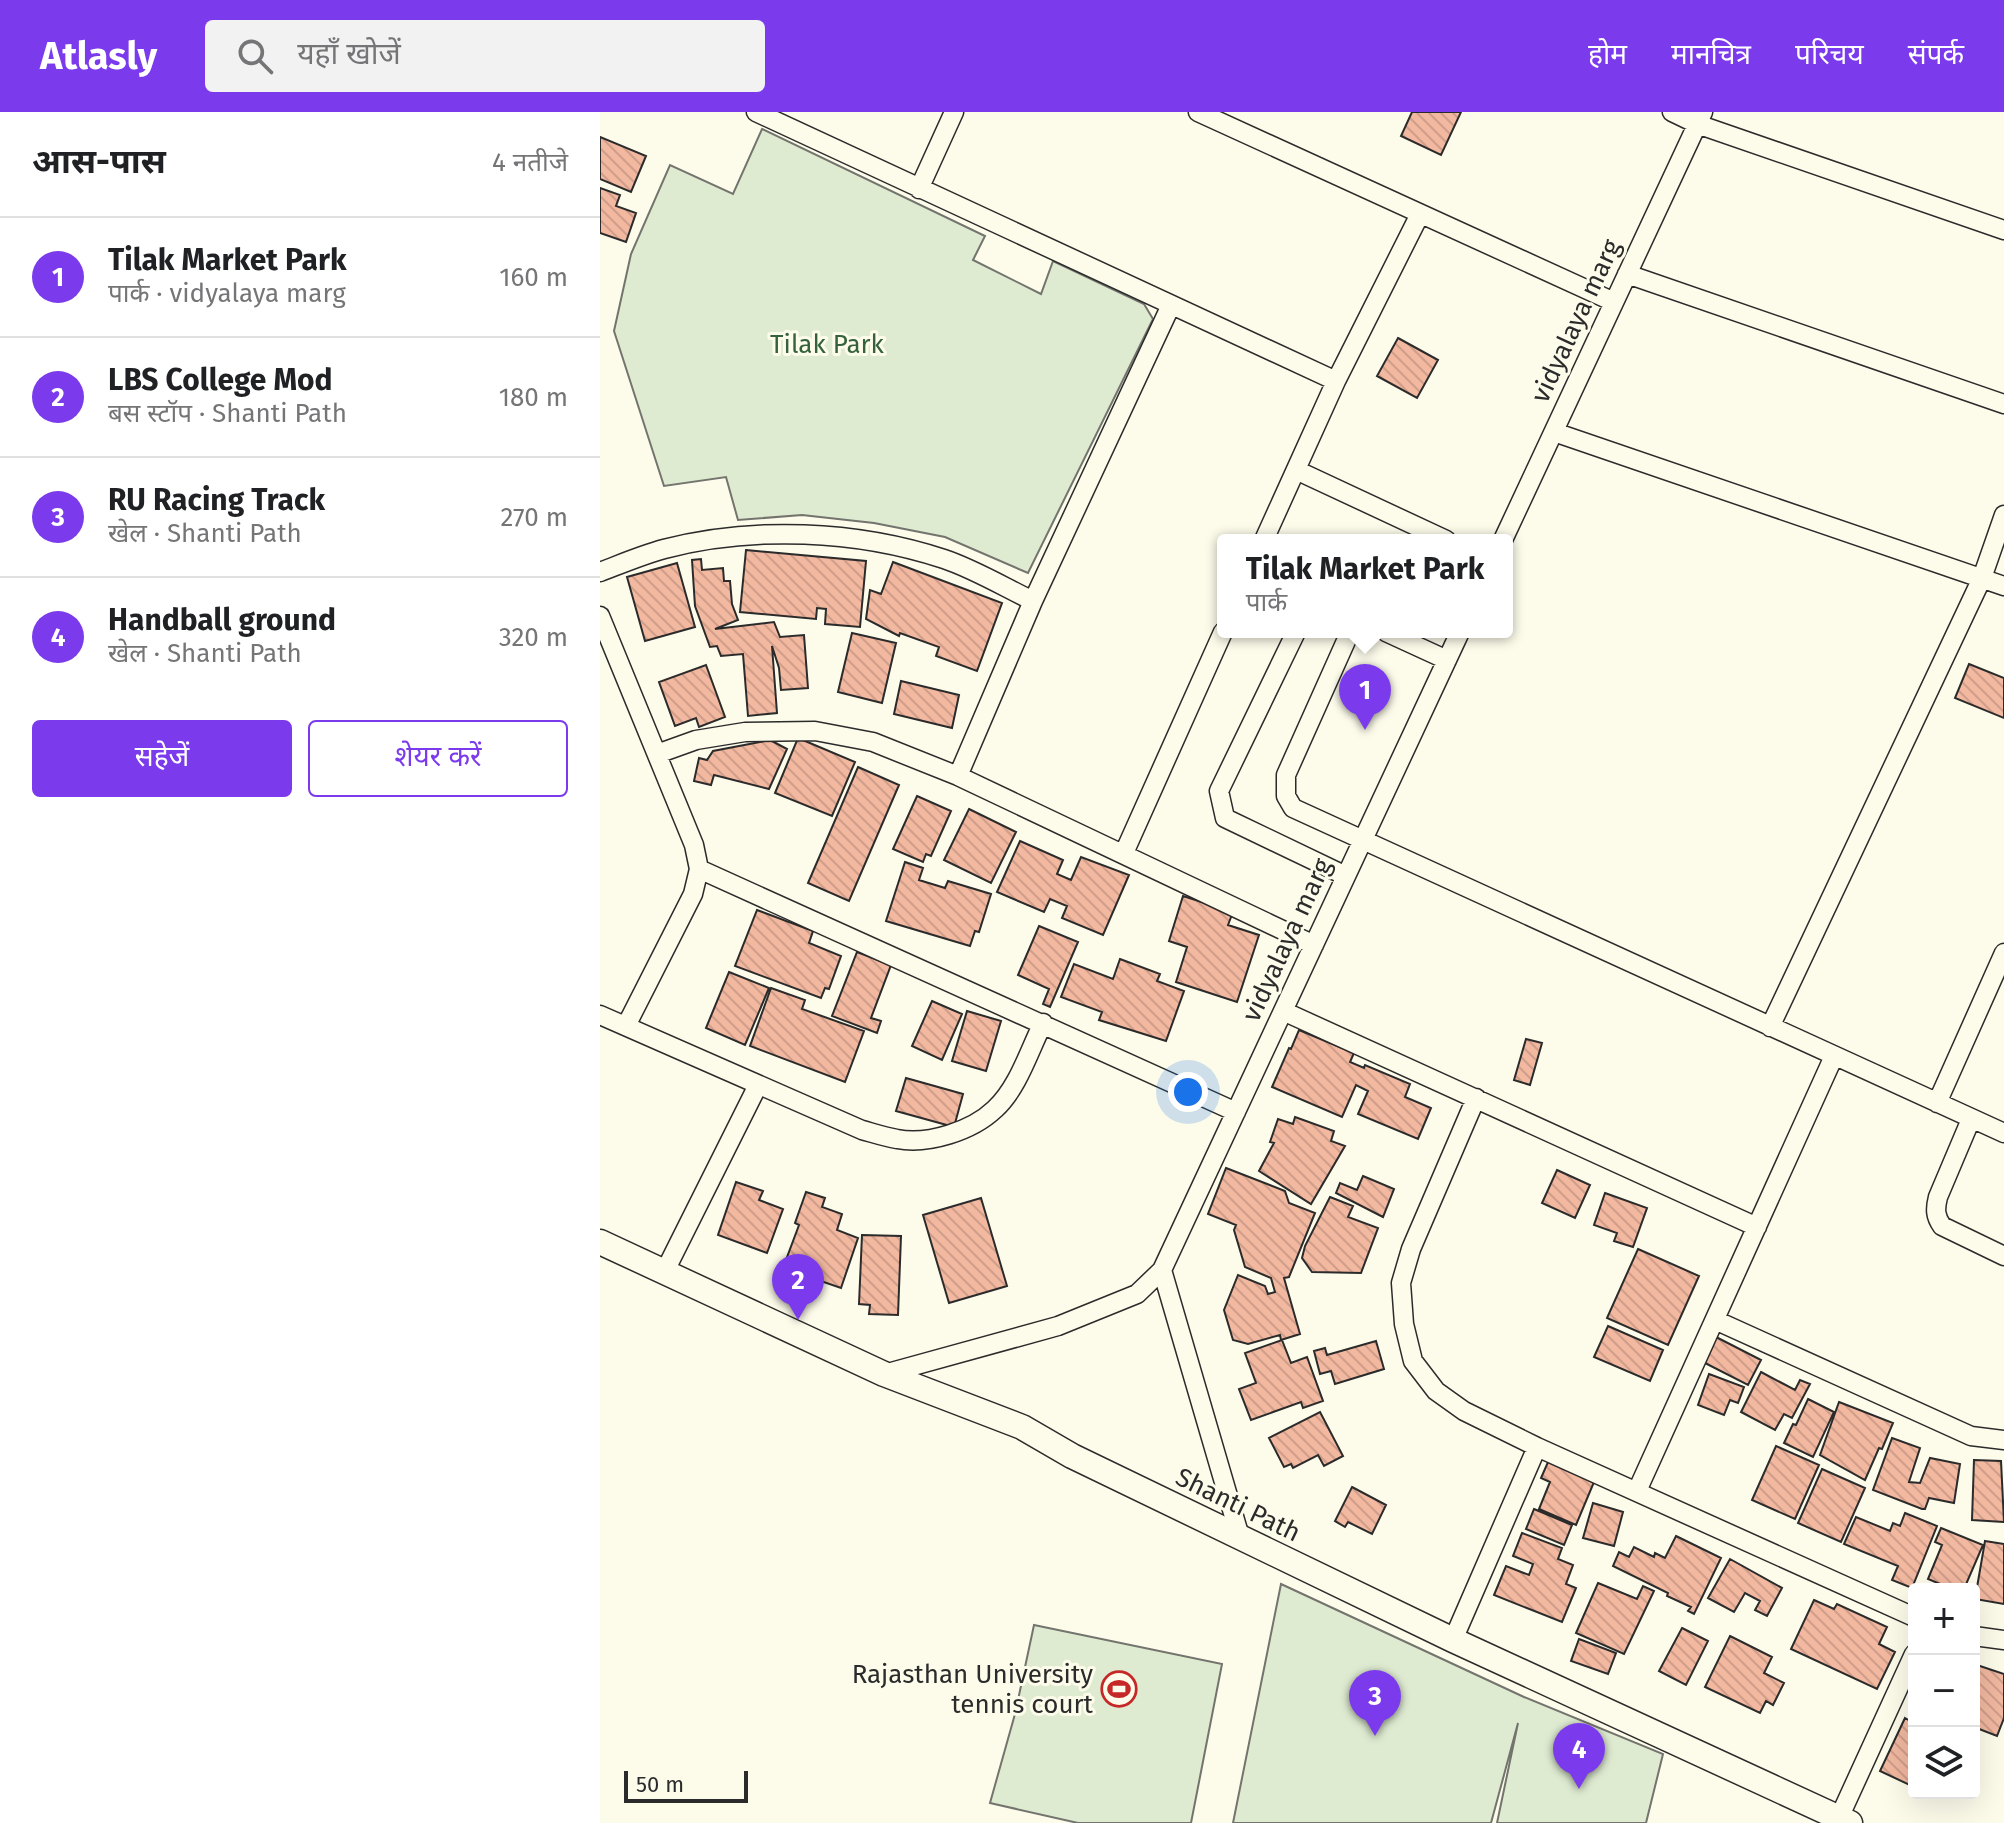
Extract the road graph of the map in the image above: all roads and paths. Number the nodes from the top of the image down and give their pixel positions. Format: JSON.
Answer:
{"nodes":[{"id":1,"x":756,"y":112,"type":"edge"},
{"id":2,"x":954,"y":112,"type":"edge"},
{"id":3,"x":1198,"y":112,"type":"edge"},
{"id":4,"x":1672,"y":112,"type":"edge"},
{"id":5,"x":1700,"y":118,"type":"edge"},
{"id":6,"x":919,"y":189,"type":"junction"},
{"id":7,"x":1420,"y":214,"type":"junction"},
{"id":8,"x":2004,"y":230,"type":"edge"},
{"id":9,"x":1627,"y":274,"type":"junction"},
{"id":10,"x":1614,"y":302,"type":"junction"},
{"id":11,"x":1171,"y":305,"type":"junction"},
{"id":12,"x":1336,"y":381,"type":"junction"},
{"id":13,"x":2004,"y":404,"type":"edge"},
{"id":14,"x":1554,"y":432,"type":"junction"},
{"id":15,"x":1296,"y":470,"type":"junction"},
{"id":16,"x":2004,"y":515,"type":"edge"},
{"id":17,"x":1267,"y":534,"type":"edge"},
{"id":18,"x":1433,"y":534,"type":"edge"},
{"id":19,"x":1506,"y":534,"type":"edge"},
{"id":20,"x":600,"y":572,"type":"edge"},
{"id":21,"x":1982,"y":578,"type":"junction"},
{"id":22,"x":2004,"y":586,"type":"edge"},
{"id":23,"x":1033,"y":601,"type":"junction"},
{"id":24,"x":600,"y":616,"type":"edge"},
{"id":25,"x":1220,"y":638,"type":"edge"},
{"id":26,"x":1293,"y":638,"type":"edge"},
{"id":27,"x":1347,"y":638,"type":"edge"},
{"id":28,"x":1399,"y":638,"type":"edge"},
{"id":29,"x":1457,"y":638,"type":"edge"},
{"id":30,"x":606,"y":648,"type":"edge"},
{"id":31,"x":1447,"y":660,"type":"junction"},
{"id":32,"x":657,"y":754,"type":"junction"},
{"id":33,"x":958,"y":776,"type":"junction"},
{"id":34,"x":1362,"y":841,"type":"junction"},
{"id":35,"x":1124,"y":853,"type":"junction"},
{"id":36,"x":699,"y":869,"type":"junction"},
{"id":37,"x":1346,"y":876,"type":"junction"},
{"id":38,"x":1314,"y":945,"type":"junction"},
{"id":39,"x":2004,"y":953,"type":"edge"},
{"id":40,"x":1283,"y":1011,"type":"junction"},
{"id":41,"x":600,"y":1015,"type":"edge"},
{"id":42,"x":1043,"y":1023,"type":"junction"},
{"id":43,"x":626,"y":1026,"type":"junction"},
{"id":44,"x":1770,"y":1027,"type":"junction"},
{"id":45,"x":1834,"y":1056,"type":"junction"},
{"id":46,"x":758,"y":1085,"type":"junction"},
{"id":47,"x":1476,"y":1098,"type":"junction"},
{"id":48,"x":1937,"y":1103,"type":"junction"},
{"id":49,"x":1236,"y":1112,"type":"junction"},
{"id":50,"x":1971,"y":1119,"type":"junction"},
{"id":51,"x":2004,"y":1133,"type":"edge"},
{"id":52,"x":1757,"y":1227,"type":"junction"},
{"id":53,"x":600,"y":1242,"type":"edge"},
{"id":54,"x":2004,"y":1256,"type":"edge"},
{"id":55,"x":1162,"y":1270,"type":"junction"},
{"id":56,"x":665,"y":1271,"type":"junction"},
{"id":57,"x":1715,"y":1320,"type":"junction"},
{"id":58,"x":884,"y":1374,"type":"junction"},
{"id":59,"x":2004,"y":1440,"type":"edge"},
{"id":60,"x":1537,"y":1447,"type":"junction"},
{"id":61,"x":1637,"y":1491,"type":"junction"},
{"id":62,"x":1240,"y":1537,"type":"junction"},
{"id":63,"x":1908,"y":1614,"type":"edge"},
{"id":64,"x":1980,"y":1637,"type":"edge"},
{"id":65,"x":1453,"y":1640,"type":"junction"},
{"id":66,"x":2004,"y":1640,"type":"edge"},
{"id":67,"x":1914,"y":1655,"type":"edge"},
{"id":68,"x":1844,"y":1820,"type":"edge"}],
"edges":[{"from":1,"to":6,"type":"street"},
{"from":2,"to":6,"type":"street"},
{"from":3,"to":7,"type":"street"},
{"from":4,"to":5,"type":"street"},
{"from":5,"to":8,"type":"street"},
{"from":5,"to":9,"type":"street","name":"vidyalaya marg"},
{"from":6,"to":11,"type":"street"},
{"from":7,"to":10,"type":"street"},
{"from":7,"to":12,"type":"street"},
{"from":9,"to":10,"type":"street","name":"vidyalaya marg"},
{"from":9,"to":13,"type":"street"},
{"from":10,"to":14,"type":"street","name":"vidyalaya marg"},
{"from":11,"to":12,"type":"street"},
{"from":11,"to":23,"type":"street"},
{"from":12,"to":15,"type":"street"},
{"from":14,"to":19,"type":"street","name":"vidyalaya marg"},
{"from":14,"to":21,"type":"street"},
{"from":15,"to":17,"type":"street"},
{"from":15,"to":18,"type":"street"},
{"from":16,"to":21,"type":"street"},
{"from":20,"to":23,"type":"street"},
{"from":21,"to":22,"type":"street"},
{"from":21,"to":44,"type":"street"},
{"from":23,"to":33,"type":"street"},
{"from":24,"to":30,"type":"street"},
{"from":25,"to":35,"type":"street"},
{"from":26,"to":37,"type":"street"},
{"from":27,"to":34,"type":"street"},
{"from":28,"to":31,"type":"street"},
{"from":29,"to":31,"type":"street","name":"vidyalaya marg"},
{"from":30,"to":32,"type":"street"},
{"from":31,"to":34,"type":"street","name":"vidyalaya marg"},
{"from":32,"to":33,"type":"street"},
{"from":32,"to":36,"type":"street"},
{"from":33,"to":35,"type":"street"},
{"from":34,"to":37,"type":"street","name":"vidyalaya marg"},
{"from":34,"to":44,"type":"street"},
{"from":35,"to":38,"type":"street"},
{"from":36,"to":42,"type":"street"},
{"from":36,"to":43,"type":"street"},
{"from":37,"to":38,"type":"street","name":"vidyalaya marg"},
{"from":38,"to":40,"type":"street","name":"vidyalaya marg"},
{"from":39,"to":48,"type":"street"},
{"from":40,"to":47,"type":"street"},
{"from":40,"to":49,"type":"street","name":"vidyalaya marg"},
{"from":41,"to":43,"type":"street"},
{"from":42,"to":46,"type":"street"},
{"from":42,"to":49,"type":"street"},
{"from":43,"to":46,"type":"street"},
{"from":44,"to":45,"type":"street"},
{"from":45,"to":48,"type":"street"},
{"from":45,"to":52,"type":"street"},
{"from":46,"to":56,"type":"street"},
{"from":47,"to":52,"type":"street"},
{"from":47,"to":60,"type":"street"},
{"from":48,"to":50,"type":"street"},
{"from":49,"to":55,"type":"street","name":"vidyalaya marg"},
{"from":50,"to":51,"type":"street"},
{"from":50,"to":54,"type":"street"},
{"from":52,"to":57,"type":"street"},
{"from":53,"to":56,"type":"main road","name":"Shanti Path"},
{"from":55,"to":58,"type":"street"},
{"from":55,"to":62,"type":"street"},
{"from":56,"to":58,"type":"main road","name":"Shanti Path"},
{"from":57,"to":59,"type":"street"},
{"from":57,"to":61,"type":"street"},
{"from":58,"to":62,"type":"main road","name":"Shanti Path"},
{"from":60,"to":61,"type":"street"},
{"from":60,"to":65,"type":"street"},
{"from":61,"to":63,"type":"street"},
{"from":62,"to":65,"type":"main road","name":"Shanti Path"},
{"from":64,"to":66,"type":"street"},
{"from":65,"to":68,"type":"main road","name":"Shanti Path"},
{"from":67,"to":68,"type":"street"}]}
